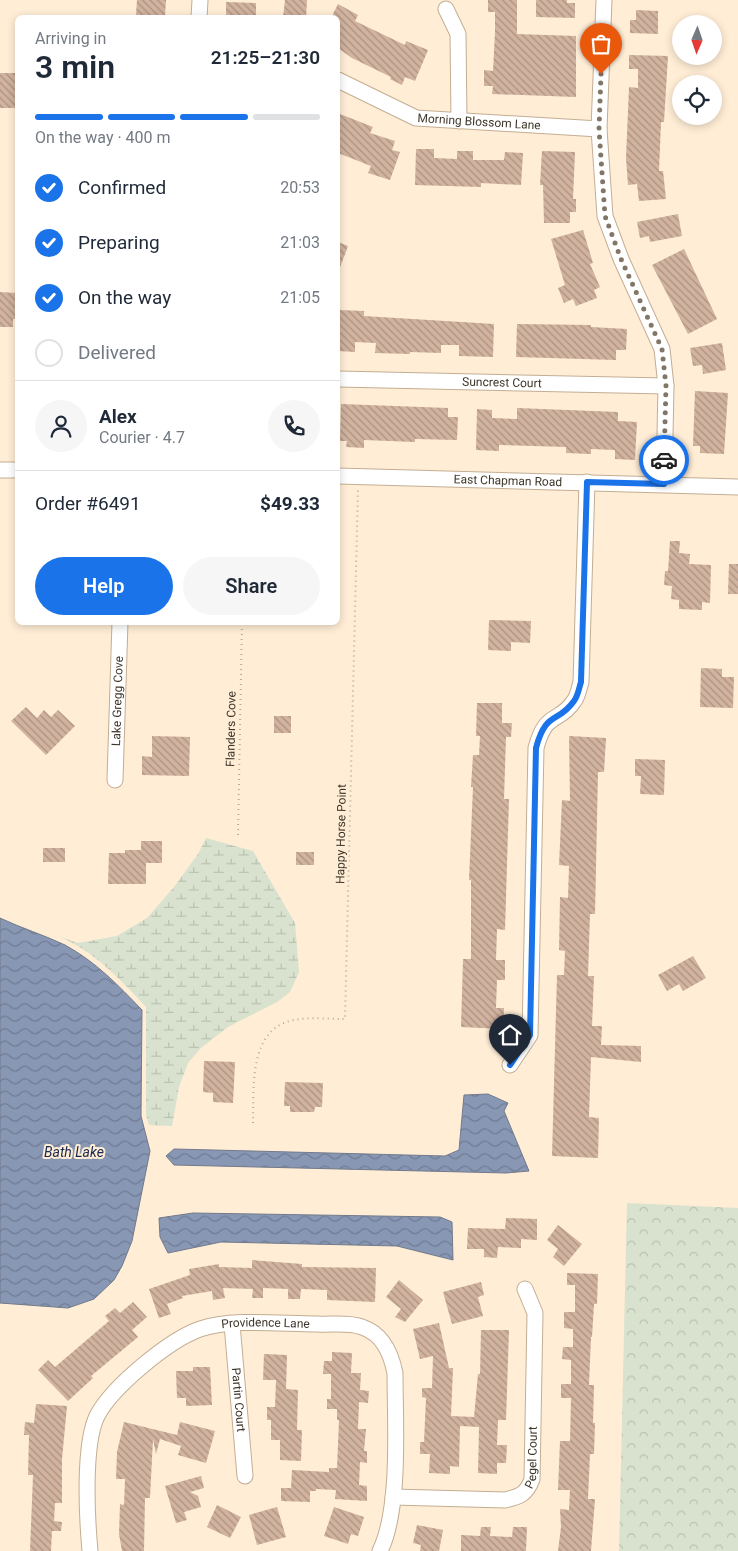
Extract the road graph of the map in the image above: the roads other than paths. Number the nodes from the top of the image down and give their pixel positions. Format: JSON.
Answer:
{"nodes":[{"id":1,"x":200,"y":0,"type":"edge"},
{"id":2,"x":604,"y":0,"type":"edge"},
{"id":3,"x":446,"y":10,"type":"dead end"},
{"id":4,"x":200,"y":15,"type":"edge"},
{"id":5,"x":340,"y":81,"type":"edge"},
{"id":6,"x":459,"y":121,"type":"junction"},
{"id":7,"x":599,"y":129,"type":"junction"},
{"id":8,"x":340,"y":379,"type":"edge"},
{"id":9,"x":666,"y":386,"type":"junction"},
{"id":10,"x":0,"y":470,"type":"edge"},
{"id":11,"x":15,"y":470,"type":"edge"},
{"id":12,"x":340,"y":476,"type":"edge"},
{"id":13,"x":587,"y":482,"type":"junction"},
{"id":14,"x":664,"y":484,"type":"junction"},
{"id":15,"x":738,"y":487,"type":"edge"},
{"id":16,"x":120,"y":625,"type":"edge"},
{"id":17,"x":115,"y":780,"type":"dead end"},
{"id":18,"x":510,"y":1065,"type":"dead end"},
{"id":19,"x":525,"y":1289,"type":"dead end"},
{"id":20,"x":232,"y":1324,"type":"junction"},
{"id":21,"x":244,"y":1476,"type":"dead end"},
{"id":22,"x":393,"y":1498,"type":"junction"},
{"id":23,"x":90,"y":1551,"type":"edge"},
{"id":24,"x":380,"y":1551,"type":"edge"}],
"edges":[{"from":1,"to":4,"type":"street"},
{"from":2,"to":7,"type":"street"},
{"from":3,"to":6,"type":"street"},
{"from":5,"to":6,"type":"street","name":"Morning Blossom Lane"},
{"from":6,"to":7,"type":"street","name":"Morning Blossom Lane"},
{"from":7,"to":9,"type":"street"},
{"from":8,"to":9,"type":"street","name":"Suncrest Court"},
{"from":9,"to":14,"type":"street"},
{"from":10,"to":11,"type":"street"},
{"from":12,"to":13,"type":"street","name":"East Chapman Road"},
{"from":13,"to":14,"type":"street","name":"East Chapman Road"},
{"from":13,"to":18,"type":"street"},
{"from":14,"to":15,"type":"street","name":"East Chapman Road"},
{"from":16,"to":17,"type":"street","name":"Lake Gregg Cove"},
{"from":19,"to":22,"type":"street","name":"Pegel Court"},
{"from":20,"to":21,"type":"street","name":"Partin Court"},
{"from":20,"to":22,"type":"street","name":"Providence Lane"},
{"from":20,"to":23,"type":"street","name":"Providence Lane"},
{"from":22,"to":24,"type":"street","name":"Providence Lane"}]}
